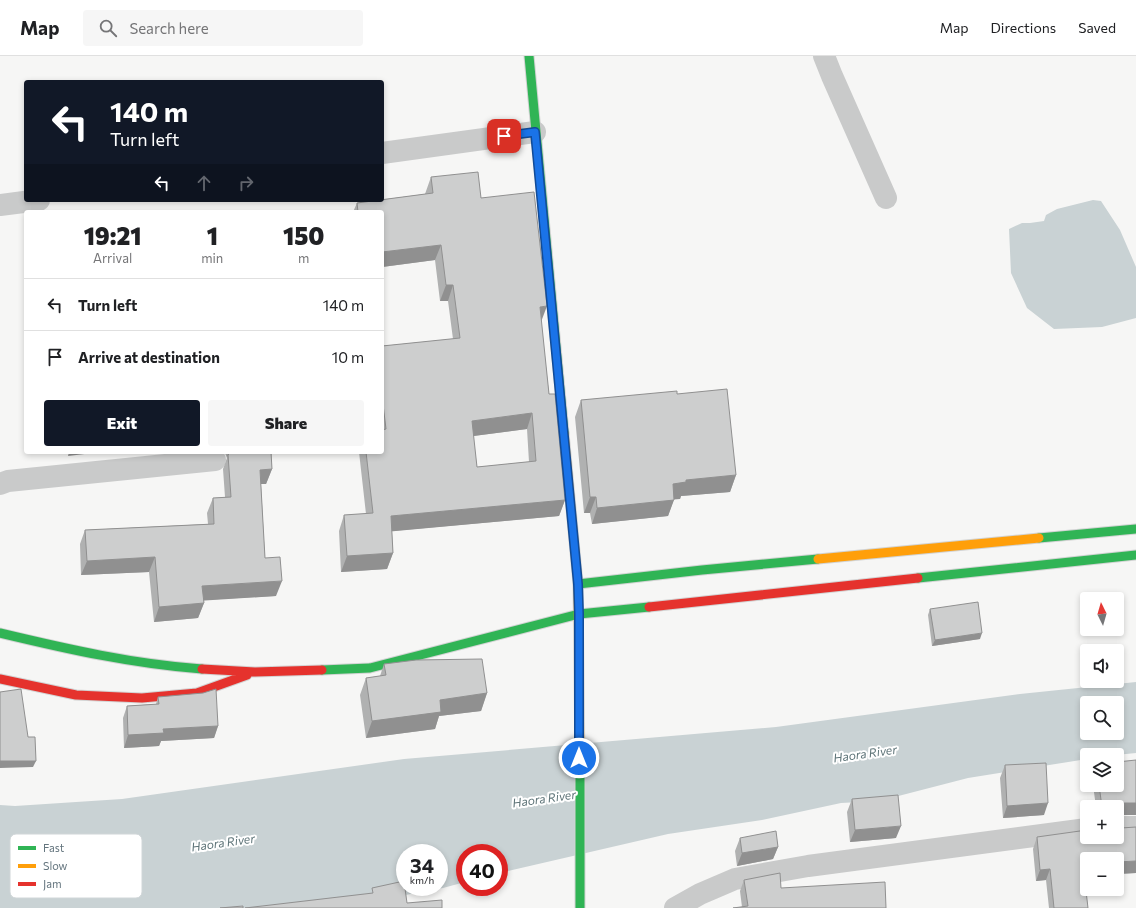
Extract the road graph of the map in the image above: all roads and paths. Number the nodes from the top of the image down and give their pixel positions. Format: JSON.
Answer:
{"nodes":[{"id":1,"x":529,"y":56,"type":"edge"},
{"id":2,"x":824,"y":56,"type":"edge"},
{"id":3,"x":535,"y":132,"type":"junction"},
{"id":4,"x":384,"y":153,"type":"edge"},
{"id":5,"x":886,"y":198,"type":"dead end"},
{"id":6,"x":24,"y":202,"type":"edge"},
{"id":7,"x":0,"y":205,"type":"edge"},
{"id":8,"x":215,"y":460,"type":"dead end"},
{"id":9,"x":0,"y":484,"type":"edge"},
{"id":10,"x":1136,"y":529,"type":"edge"},
{"id":11,"x":1136,"y":555,"type":"edge"},
{"id":12,"x":578,"y":584,"type":"junction"},
{"id":13,"x":579,"y":614,"type":"junction"},
{"id":14,"x":0,"y":633,"type":"edge"},
{"id":15,"x":255,"y":672,"type":"junction"},
{"id":16,"x":0,"y":679,"type":"edge"},
{"id":17,"x":1136,"y":826,"type":"edge"},
{"id":18,"x":1124,"y":827,"type":"edge"},
{"id":19,"x":1080,"y":830,"type":"edge"},
{"id":20,"x":580,"y":908,"type":"edge"},
{"id":21,"x":675,"y":908,"type":"edge"}],
"edges":[{"from":1,"to":3,"type":"street"},
{"from":2,"to":5,"type":"street"},
{"from":3,"to":4,"type":"street"},
{"from":3,"to":12,"type":"street"},
{"from":6,"to":7,"type":"street"},
{"from":8,"to":9,"type":"street"},
{"from":10,"to":12,"type":"street"},
{"from":11,"to":13,"type":"street"},
{"from":12,"to":13,"type":"street"},
{"from":13,"to":15,"type":"street"},
{"from":13,"to":20,"type":"street"},
{"from":14,"to":15,"type":"street"},
{"from":15,"to":16,"type":"street"},
{"from":17,"to":18,"type":"street"},
{"from":19,"to":21,"type":"street"}]}
